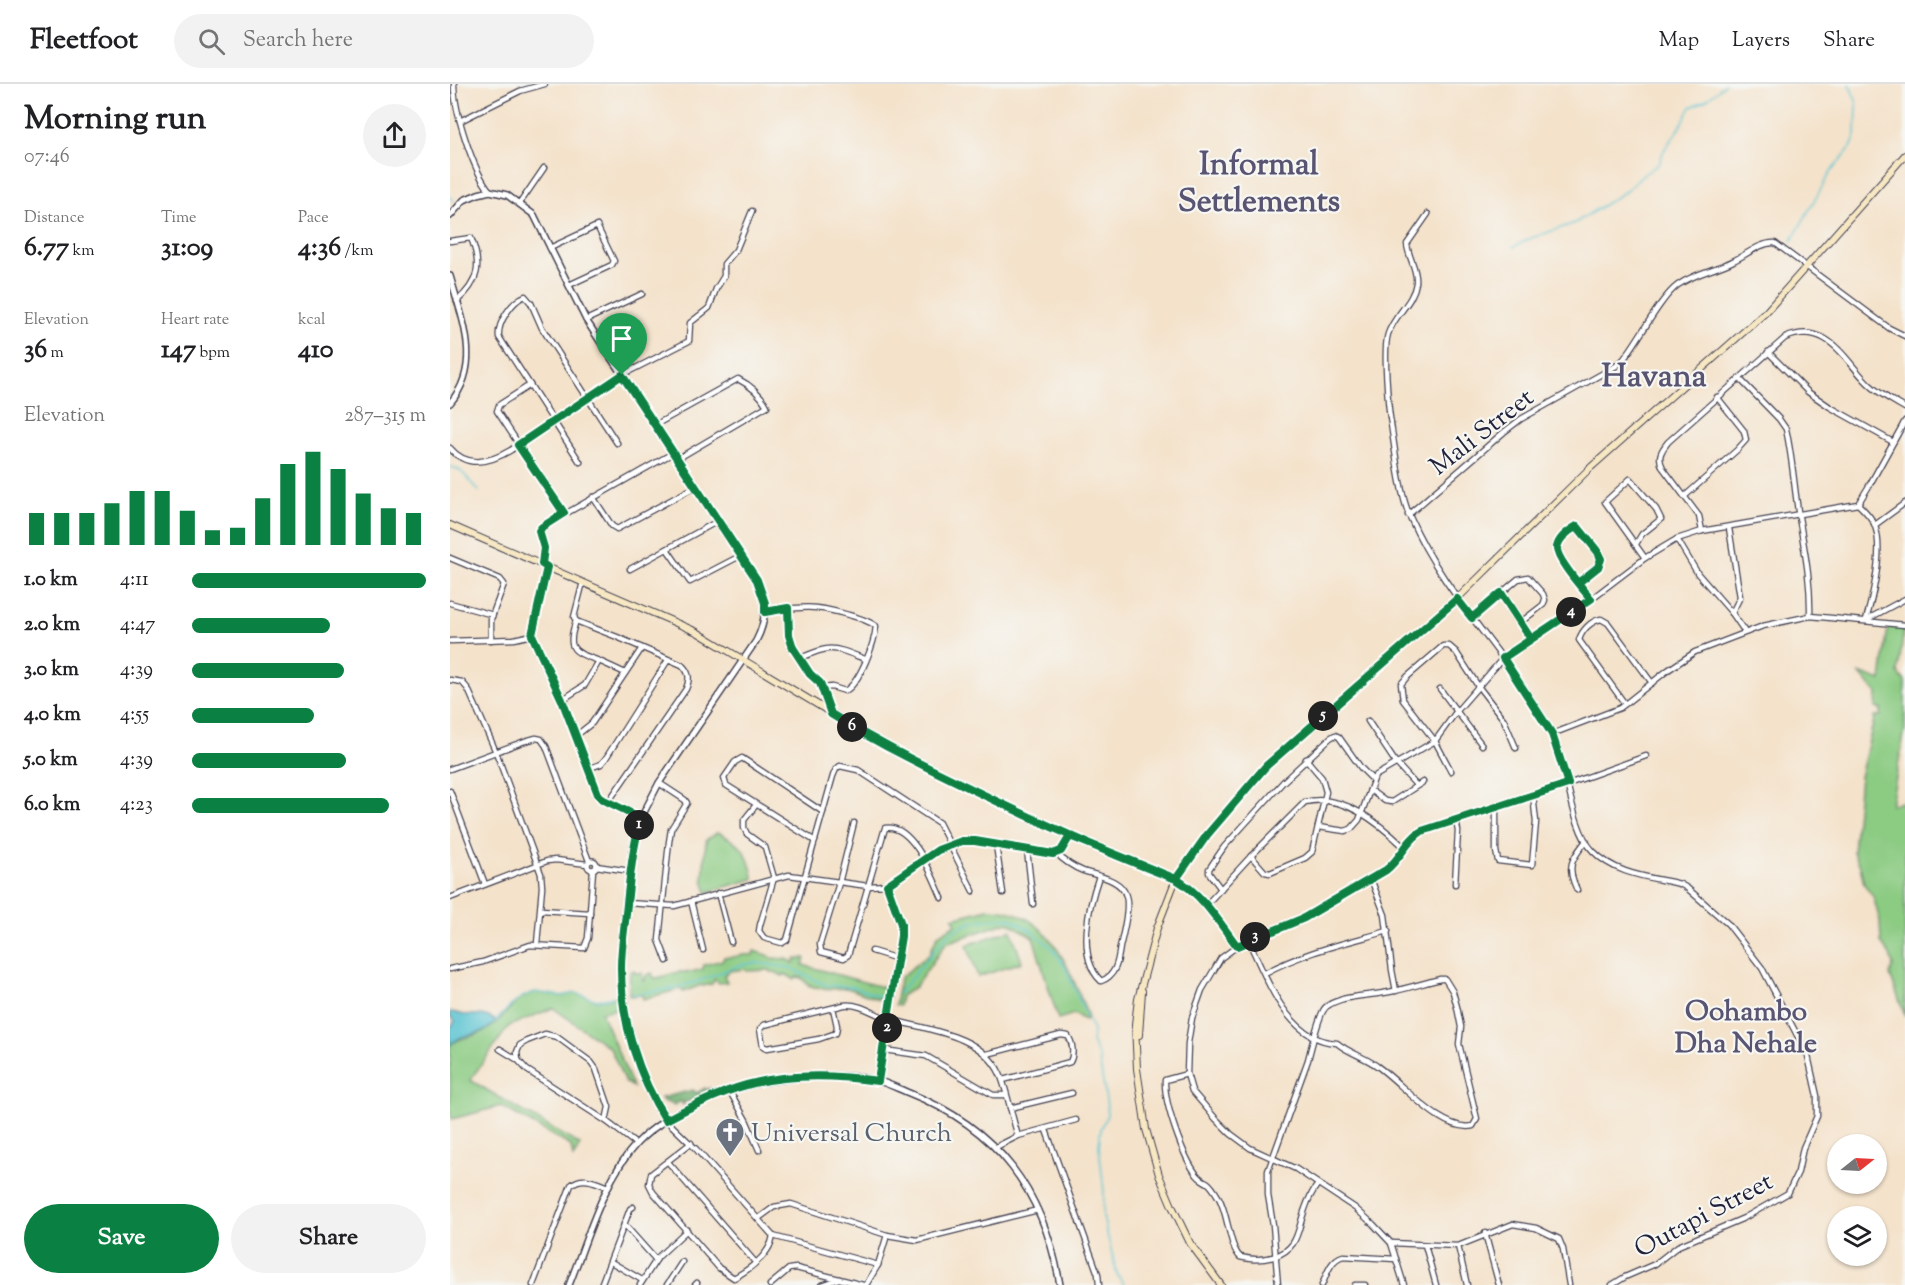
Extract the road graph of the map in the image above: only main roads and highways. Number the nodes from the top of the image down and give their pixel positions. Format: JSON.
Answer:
{"nodes":[{"id":1,"x":1905,"y":155,"type":"edge"},
{"id":2,"x":450,"y":525,"type":"edge"},
{"id":3,"x":1176,"y":879,"type":"junction"},
{"id":4,"x":1221,"y":1285,"type":"edge"}],
"edges":[{"from":1,"to":3,"type":"main road"},
{"from":2,"to":3,"type":"main road"},
{"from":3,"to":4,"type":"main road"}]}
